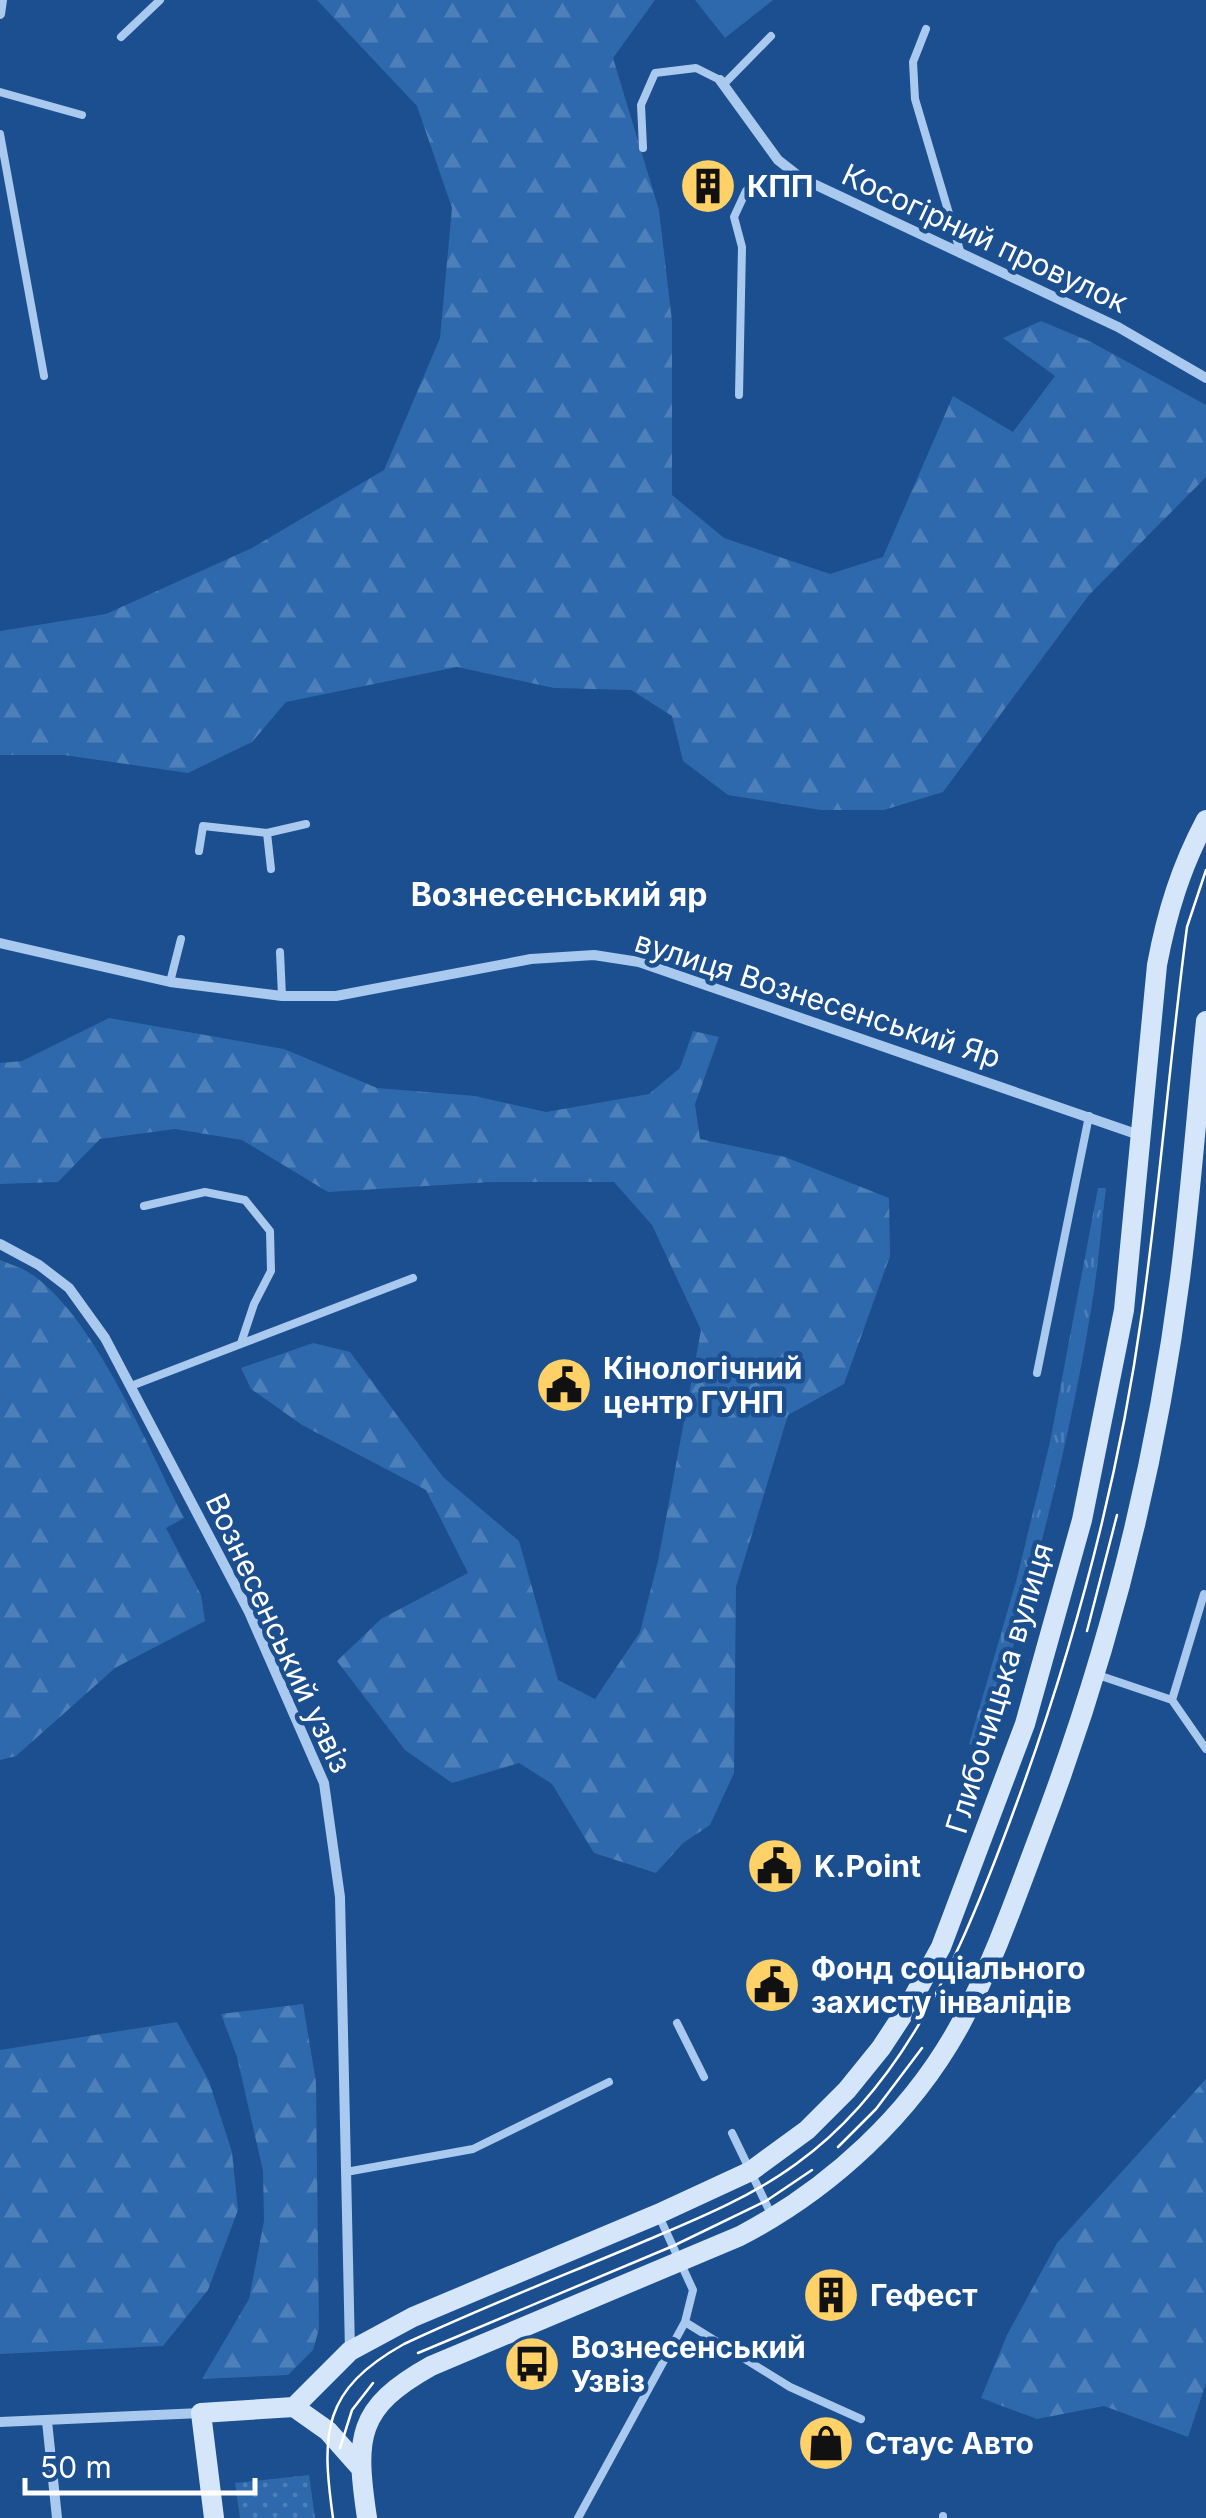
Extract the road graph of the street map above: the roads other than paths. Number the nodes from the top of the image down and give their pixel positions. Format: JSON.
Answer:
{"nodes":[{"id":1,"x":2,"y":0,"type":"edge"},
{"id":2,"x":160,"y":0,"type":"edge"},
{"id":3,"x":0,"y":14,"type":"edge"},
{"id":4,"x":926,"y":29,"type":"dead end"},
{"id":5,"x":772,"y":36,"type":"dead end"},
{"id":6,"x":121,"y":38,"type":"dead end"},
{"id":7,"x":722,"y":82,"type":"junction"},
{"id":8,"x":0,"y":92,"type":"edge"},
{"id":9,"x":82,"y":116,"type":"dead end"},
{"id":10,"x":0,"y":134,"type":"edge"},
{"id":11,"x":643,"y":148,"type":"dead end"},
{"id":12,"x":801,"y":178,"type":"junction"},
{"id":13,"x":961,"y":254,"type":"junction"},
{"id":14,"x":44,"y":376,"type":"dead end"},
{"id":15,"x":1206,"y":378,"type":"edge"},
{"id":16,"x":739,"y":395,"type":"dead end"},
{"id":17,"x":1206,"y":820,"type":"edge"},
{"id":18,"x":306,"y":824,"type":"dead end"},
{"id":19,"x":267,"y":833,"type":"junction"},
{"id":20,"x":198,"y":852,"type":"dead end"},
{"id":21,"x":271,"y":869,"type":"dead end"},
{"id":22,"x":181,"y":939,"type":"dead end"},
{"id":23,"x":0,"y":944,"type":"edge"},
{"id":24,"x":280,"y":952,"type":"dead end"},
{"id":25,"x":170,"y":982,"type":"junction"},
{"id":26,"x":282,"y":996,"type":"junction"},
{"id":27,"x":1206,"y":1021,"type":"edge"},
{"id":28,"x":1089,"y":1116,"type":"junction"},
{"id":29,"x":1140,"y":1135,"type":"junction"},
{"id":30,"x":144,"y":1206,"type":"dead end"},
{"id":31,"x":0,"y":1244,"type":"edge"},
{"id":32,"x":413,"y":1278,"type":"dead end"},
{"id":33,"x":241,"y":1344,"type":"junction"},
{"id":34,"x":1037,"y":1373,"type":"dead end"},
{"id":35,"x":131,"y":1386,"type":"junction"},
{"id":36,"x":1204,"y":1594,"type":"edge"},
{"id":37,"x":1095,"y":1674,"type":"junction"},
{"id":38,"x":1172,"y":1700,"type":"junction"},
{"id":39,"x":1206,"y":1749,"type":"edge"},
{"id":40,"x":677,"y":2023,"type":"dead end"},
{"id":41,"x":704,"y":2077,"type":"dead end"},
{"id":42,"x":610,"y":2082,"type":"dead end"},
{"id":43,"x":732,"y":2133,"type":"dead end"},
{"id":44,"x":751,"y":2171,"type":"junction"},
{"id":45,"x":346,"y":2172,"type":"junction"},
{"id":46,"x":658,"y":2214,"type":"junction"},
{"id":47,"x":773,"y":2218,"type":"junction"},
{"id":48,"x":680,"y":2261,"type":"junction"},
{"id":49,"x":685,"y":2322,"type":"junction"},
{"id":50,"x":350,"y":2351,"type":"junction"},
{"id":51,"x":294,"y":2407,"type":"junction"},
{"id":52,"x":201,"y":2413,"type":"junction"},
{"id":53,"x":861,"y":2419,"type":"dead end"},
{"id":54,"x":47,"y":2420,"type":"junction"},
{"id":55,"x":0,"y":2422,"type":"edge"},
{"id":56,"x":360,"y":2466,"type":"junction"},
{"id":57,"x":57,"y":2518,"type":"edge"},
{"id":58,"x":214,"y":2518,"type":"edge"},
{"id":59,"x":367,"y":2518,"type":"edge"},
{"id":60,"x":578,"y":2518,"type":"edge"}],
"edges":[{"from":1,"to":3,"type":"street"},
{"from":2,"to":6,"type":"lane"},
{"from":4,"to":13,"type":"lane"},
{"from":5,"to":7,"type":"lane"},
{"from":7,"to":11,"type":"lane"},
{"from":7,"to":12,"type":"street","name":"Косогірний провулок"},
{"from":8,"to":9,"type":"lane"},
{"from":10,"to":14,"type":"lane"},
{"from":12,"to":13,"type":"street","name":"Косогірний провулок"},
{"from":12,"to":16,"type":"lane"},
{"from":13,"to":15,"type":"street","name":"Косогірний провулок"},
{"from":17,"to":29,"type":"main road","name":"Глибочицька вулиця"},
{"from":18,"to":19,"type":"lane"},
{"from":19,"to":20,"type":"lane"},
{"from":19,"to":21,"type":"lane"},
{"from":22,"to":25,"type":"lane"},
{"from":23,"to":25,"type":"street","name":"вулиця Вознесенський Яр"},
{"from":24,"to":26,"type":"lane"},
{"from":25,"to":26,"type":"street","name":"вулиця Вознесенський Яр"},
{"from":26,"to":28,"type":"street","name":"вулиця Вознесенський Яр"},
{"from":27,"to":37,"type":"main road"},
{"from":28,"to":29,"type":"street","name":"вулиця Вознесенський Яр"},
{"from":28,"to":34,"type":"lane"},
{"from":29,"to":44,"type":"main road","name":"Глибочицька вулиця"},
{"from":30,"to":33,"type":"lane"},
{"from":31,"to":35,"type":"street","name":"Вознесенський узвіз"},
{"from":32,"to":33,"type":"lane"},
{"from":33,"to":35,"type":"lane"},
{"from":35,"to":45,"type":"street","name":"Вознесенський узвіз"},
{"from":36,"to":38,"type":"lane"},
{"from":37,"to":38,"type":"lane"},
{"from":37,"to":47,"type":"main road"},
{"from":38,"to":39,"type":"lane"},
{"from":40,"to":41,"type":"lane"},
{"from":42,"to":45,"type":"lane"},
{"from":43,"to":44,"type":"lane"},
{"from":44,"to":46,"type":"main road","name":"Глибочицька вулиця"},
{"from":44,"to":47,"type":"lane"},
{"from":45,"to":50,"type":"street","name":"Вознесенський узвіз"},
{"from":46,"to":48,"type":"lane"},
{"from":46,"to":50,"type":"main road","name":"Глибочицька вулиця"},
{"from":47,"to":48,"type":"main road"},
{"from":48,"to":49,"type":"lane"},
{"from":48,"to":56,"type":"main road"},
{"from":49,"to":53,"type":"lane"},
{"from":49,"to":60,"type":"lane"},
{"from":50,"to":51,"type":"main road","name":"Глибочицька вулиця"},
{"from":51,"to":52,"type":"main road"},
{"from":51,"to":56,"type":"main road"},
{"from":52,"to":54,"type":"street"},
{"from":52,"to":58,"type":"main road"},
{"from":54,"to":55,"type":"street"},
{"from":54,"to":57,"type":"street"},
{"from":56,"to":59,"type":"main road"}]}
